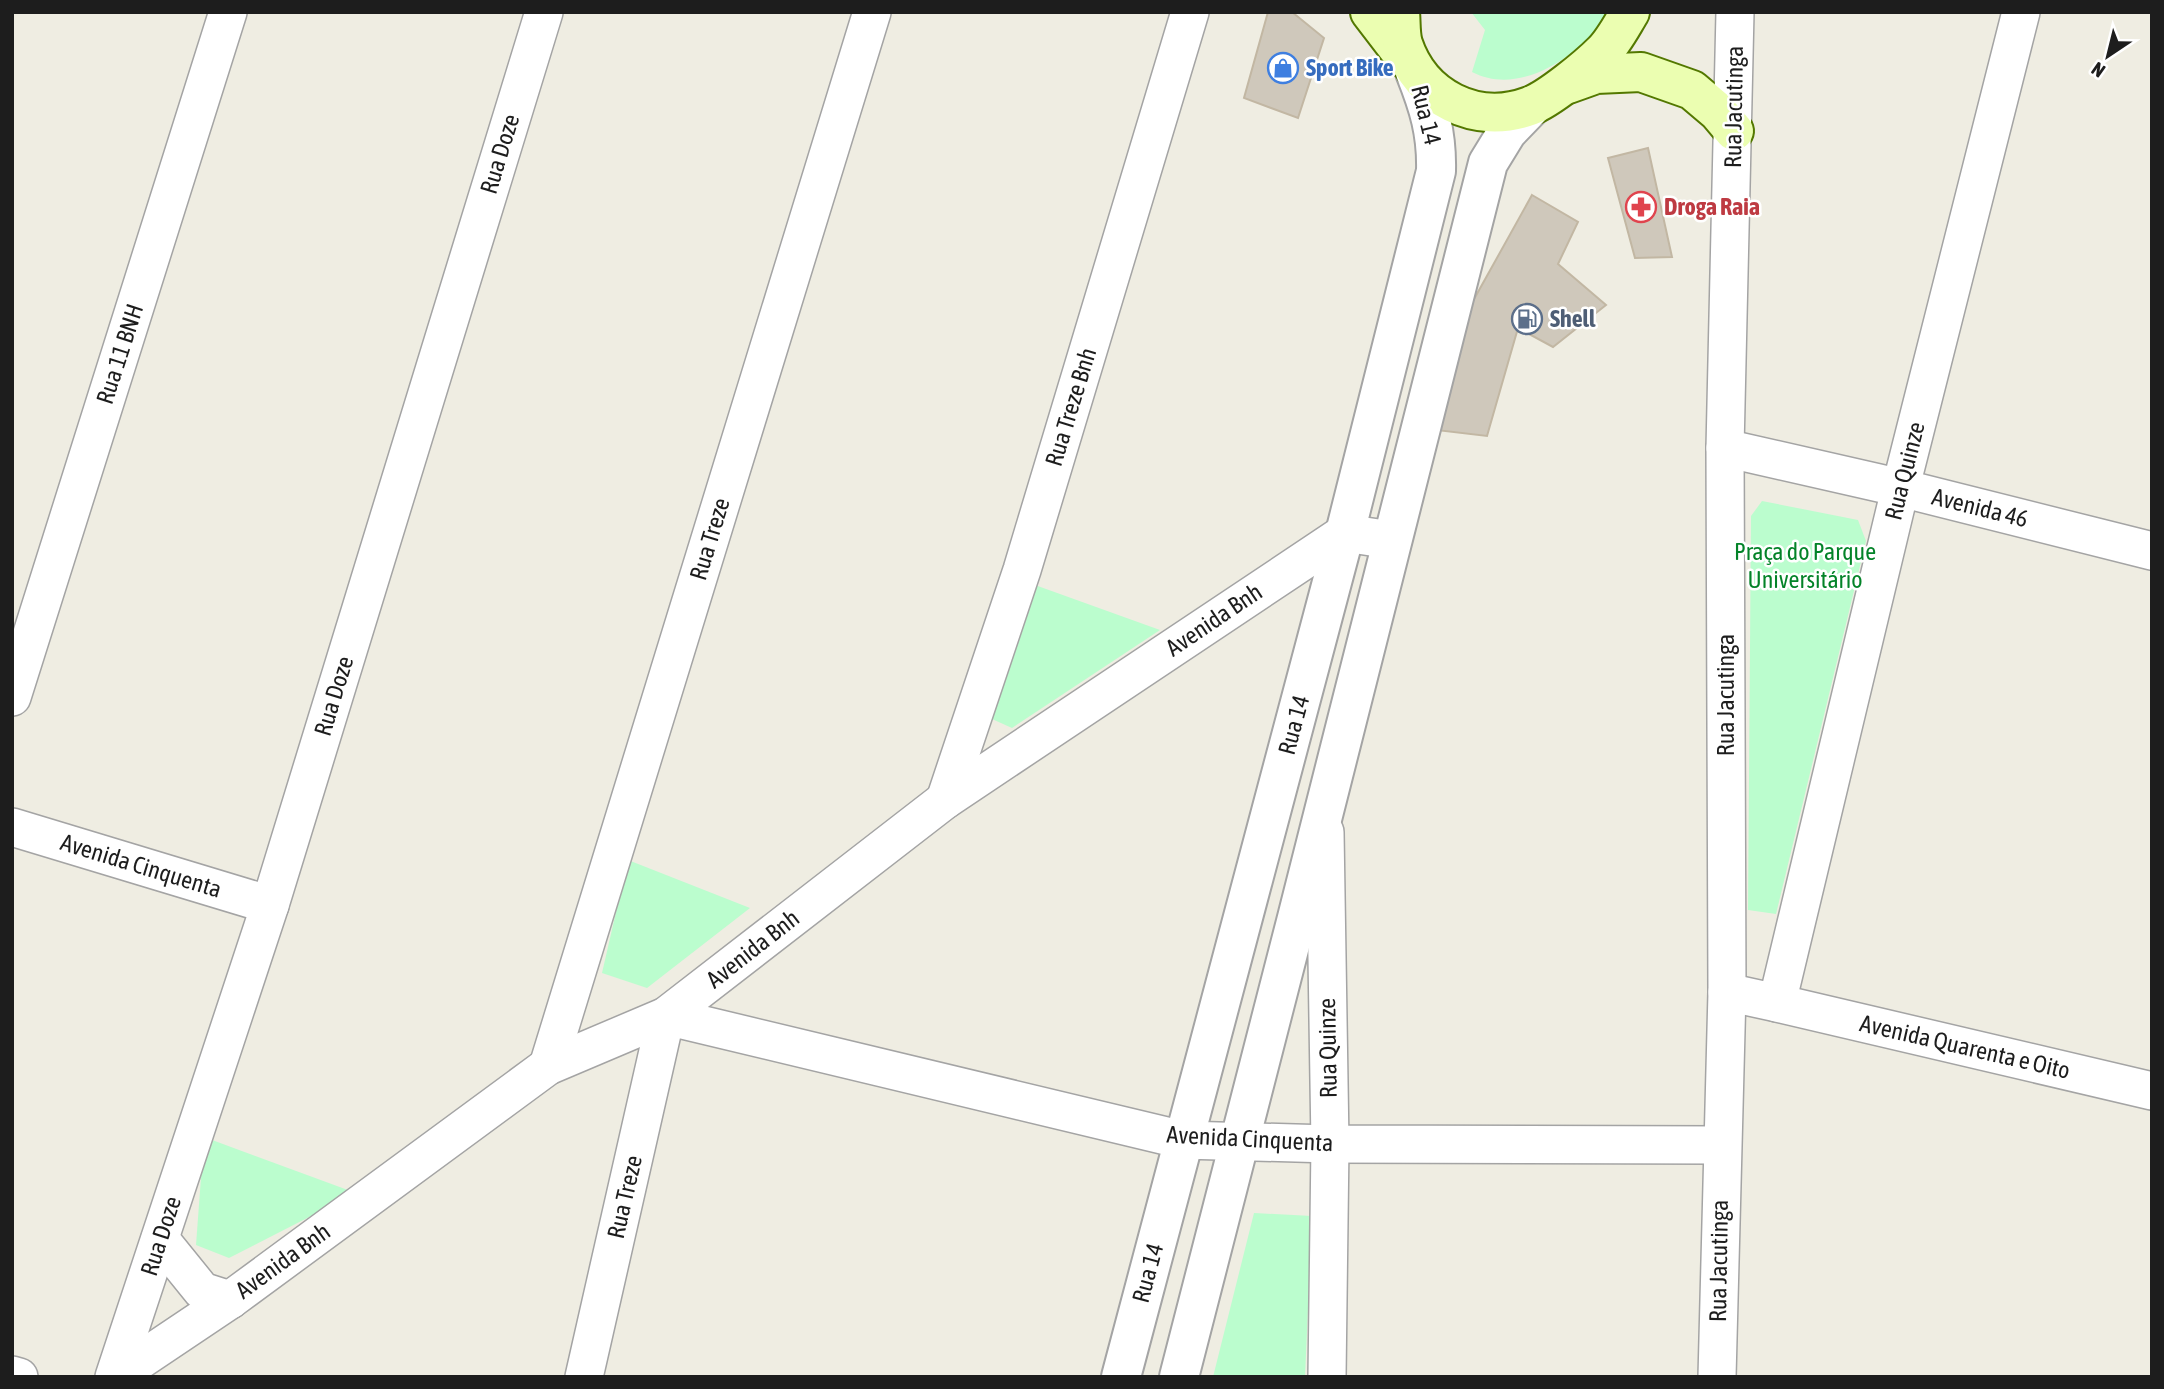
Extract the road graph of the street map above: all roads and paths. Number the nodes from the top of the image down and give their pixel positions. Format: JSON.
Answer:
{"nodes":[{"id":1,"x":228,"y":12,"type":"edge"},
{"id":2,"x":544,"y":12,"type":"edge"},
{"id":3,"x":872,"y":12,"type":"edge"},
{"id":4,"x":1190,"y":12,"type":"edge"},
{"id":5,"x":1370,"y":12,"type":"edge"},
{"id":6,"x":1400,"y":12,"type":"edge"},
{"id":7,"x":1630,"y":12,"type":"edge"},
{"id":8,"x":1735,"y":12,"type":"edge"},
{"id":9,"x":2021,"y":12,"type":"edge"},
{"id":10,"x":1415,"y":72,"type":"junction"},
{"id":11,"x":1546,"y":96,"type":"junction"},
{"id":12,"x":1734,"y":131,"type":"junction"},
{"id":13,"x":1725,"y":448,"type":"junction"},
{"id":14,"x":1901,"y":488,"type":"junction"},
{"id":15,"x":1345,"y":533,"type":"junction"},
{"id":16,"x":1391,"y":540,"type":"junction"},
{"id":17,"x":2152,"y":551,"type":"edge"},
{"id":18,"x":12,"y":697,"type":"edge"},
{"id":19,"x":945,"y":800,"type":"junction"},
{"id":20,"x":1325,"y":803,"type":"junction"},
{"id":21,"x":12,"y":827,"type":"edge"},
{"id":22,"x":270,"y":905,"type":"junction"},
{"id":23,"x":1727,"y":992,"type":"junction"},
{"id":24,"x":1777,"y":1003,"type":"junction"},
{"id":25,"x":666,"y":1016,"type":"junction"},
{"id":26,"x":548,"y":1066,"type":"junction"},
{"id":27,"x":2152,"y":1091,"type":"edge"},
{"id":28,"x":1183,"y":1140,"type":"junction"},
{"id":29,"x":1240,"y":1143,"type":"junction"},
{"id":30,"x":1330,"y":1144,"type":"junction"},
{"id":31,"x":1722,"y":1145,"type":"junction"},
{"id":32,"x":160,"y":1239,"type":"junction"},
{"id":33,"x":230,"y":1300,"type":"junction"},
{"id":34,"x":12,"y":1375,"type":"edge"},
{"id":35,"x":19,"y":1377,"type":"edge"},
{"id":36,"x":115,"y":1377,"type":"edge"},
{"id":37,"x":583,"y":1377,"type":"edge"},
{"id":38,"x":1121,"y":1377,"type":"edge"},
{"id":39,"x":1179,"y":1377,"type":"edge"},
{"id":40,"x":1327,"y":1377,"type":"edge"},
{"id":41,"x":1717,"y":1377,"type":"edge"}],
"edges":[{"from":1,"to":18,"type":"street","name":"Rua 11 BNH"},
{"from":2,"to":22,"type":"street","name":"Rua Doze"},
{"from":3,"to":26,"type":"street","name":"Rua Treze"},
{"from":4,"to":19,"type":"street","name":"Rua Treze Bnh"},
{"from":5,"to":10,"type":"main road"},
{"from":6,"to":10,"type":"main road","name":"Rua 14"},
{"from":7,"to":11,"type":"main road","name":"Rua 14"},
{"from":8,"to":12,"type":"street","name":"Rua Jacutinga"},
{"from":9,"to":14,"type":"street","name":"Rua Quinze"},
{"from":10,"to":11,"type":"main road","name":"Rua 14"},
{"from":10,"to":15,"type":"street","name":"Rua 14"},
{"from":11,"to":12,"type":"main road"},
{"from":11,"to":16,"type":"street","name":"Rua 14"},
{"from":12,"to":13,"type":"street","name":"Rua Jacutinga"},
{"from":13,"to":14,"type":"street","name":"Avenida 46"},
{"from":13,"to":23,"type":"street","name":"Rua Jacutinga"},
{"from":14,"to":17,"type":"street","name":"Avenida 46"},
{"from":14,"to":24,"type":"street","name":"Rua Quinze"},
{"from":15,"to":16,"type":"street"},
{"from":15,"to":19,"type":"street","name":"Avenida Bnh"},
{"from":15,"to":28,"type":"street","name":"Rua 14"},
{"from":16,"to":20,"type":"street","name":"Rua 14"},
{"from":19,"to":25,"type":"street","name":"Avenida Bnh"},
{"from":20,"to":29,"type":"street","name":"Rua 14"},
{"from":20,"to":30,"type":"street","name":"Rua Quinze"},
{"from":21,"to":22,"type":"street","name":"Avenida Cinquenta"},
{"from":22,"to":32,"type":"street","name":"Rua Doze"},
{"from":23,"to":24,"type":"street"},
{"from":23,"to":31,"type":"street","name":"Rua Jacutinga"},
{"from":24,"to":27,"type":"street","name":"Avenida Quarenta e Oito"},
{"from":25,"to":26,"type":"street","name":"Avenida Bnh"},
{"from":25,"to":28,"type":"street","name":"Avenida Cinquenta"},
{"from":25,"to":37,"type":"street","name":"Rua Treze"},
{"from":26,"to":33,"type":"street","name":"Avenida Bnh"},
{"from":28,"to":29,"type":"street","name":"Avenida Cinquenta"},
{"from":28,"to":38,"type":"street","name":"Rua 14"},
{"from":29,"to":30,"type":"street","name":"Avenida Cinquenta"},
{"from":29,"to":39,"type":"street","name":"Rua 14"},
{"from":30,"to":31,"type":"street","name":"Avenida Cinquenta"},
{"from":30,"to":40,"type":"street","name":"Rua Quinze"},
{"from":31,"to":41,"type":"street","name":"Rua Jacutinga"},
{"from":32,"to":33,"type":"street"},
{"from":32,"to":36,"type":"street","name":"Rua Doze"},
{"from":33,"to":36,"type":"street","name":"Avenida Bnh"},
{"from":34,"to":35,"type":"street"}]}
